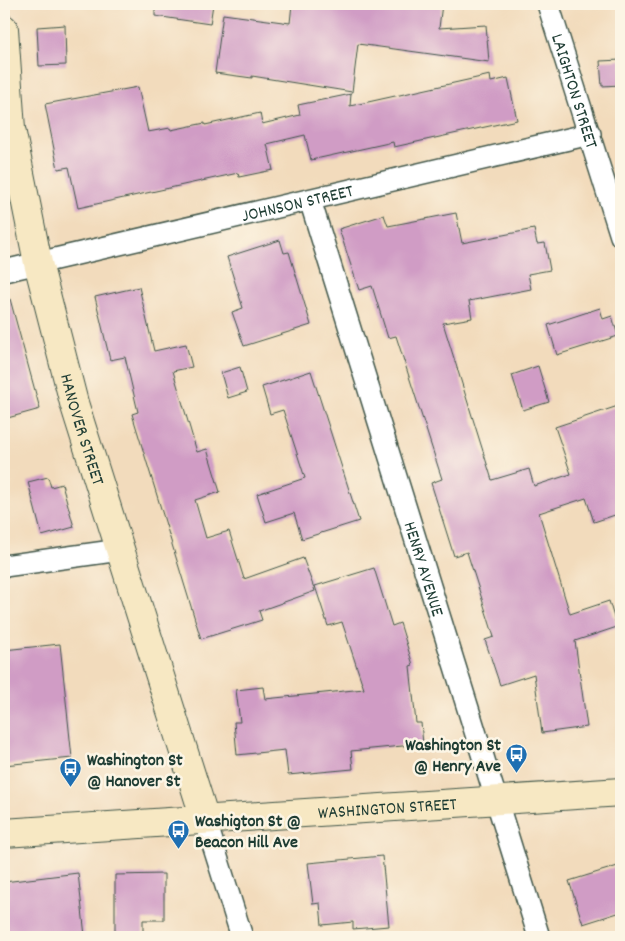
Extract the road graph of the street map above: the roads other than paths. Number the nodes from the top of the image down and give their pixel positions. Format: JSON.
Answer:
{"nodes":[{"id":1,"x":548,"y":4,"type":"edge"},
{"id":2,"x":4,"y":29,"type":"edge"},
{"id":3,"x":590,"y":134,"type":"junction"},
{"id":4,"x":310,"y":200,"type":"junction"},
{"id":5,"x":621,"y":236,"type":"edge"},
{"id":6,"x":38,"y":263,"type":"junction"},
{"id":7,"x":4,"y":270,"type":"edge"},
{"id":8,"x":120,"y":550,"type":"junction"},
{"id":9,"x":4,"y":566,"type":"edge"},
{"id":10,"x":621,"y":792,"type":"edge"},
{"id":11,"x":497,"y":800,"type":"junction"},
{"id":12,"x":205,"y":819,"type":"junction"},
{"id":13,"x":4,"y":833,"type":"edge"},
{"id":14,"x":242,"y":937,"type":"edge"},
{"id":15,"x":539,"y":937,"type":"edge"}],
"edges":[{"from":1,"to":3,"type":"street","name":"LAIGHTON STREET"},
{"from":2,"to":6,"type":"street","name":"HANOVER STREET"},
{"from":3,"to":4,"type":"street","name":"JOHNSON STREET"},
{"from":3,"to":5,"type":"street","name":"LAIGHTON STREET"},
{"from":4,"to":6,"type":"street","name":"JOHNSON STREET"},
{"from":4,"to":11,"type":"street","name":"HENRY AVENUE"},
{"from":6,"to":7,"type":"street","name":"JOHNSON STREET"},
{"from":6,"to":8,"type":"street","name":"HANOVER STREET"},
{"from":8,"to":9,"type":"street"},
{"from":8,"to":12,"type":"street","name":"HANOVER STREET"},
{"from":10,"to":11,"type":"street","name":"WASHINGTON STREET"},
{"from":11,"to":12,"type":"street","name":"WASHINGTON STREET"},
{"from":11,"to":15,"type":"street","name":"HENRY AVENUE"},
{"from":12,"to":13,"type":"street","name":"WASHINGTON STREET"},
{"from":12,"to":14,"type":"street"}]}
